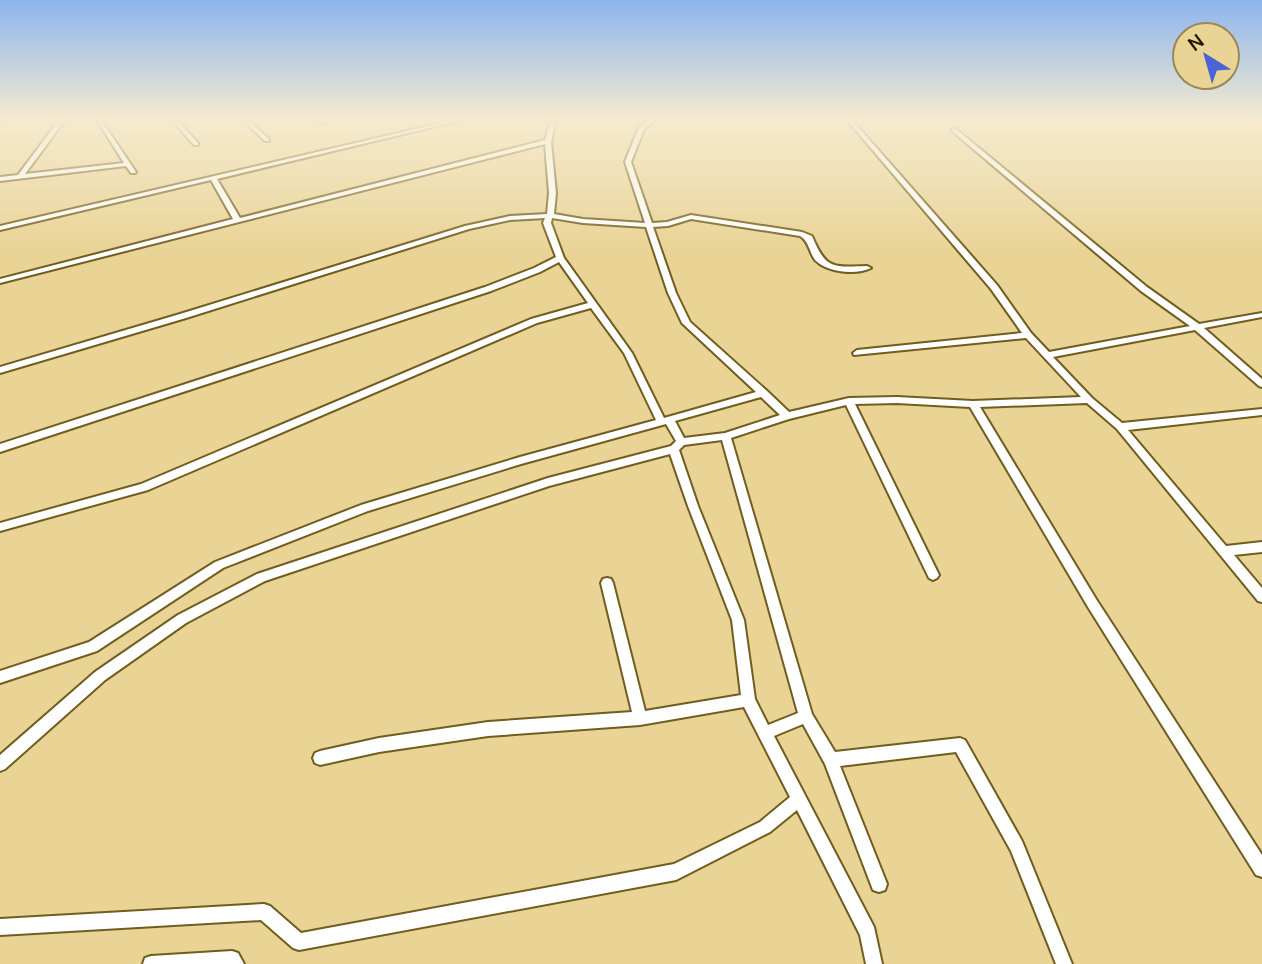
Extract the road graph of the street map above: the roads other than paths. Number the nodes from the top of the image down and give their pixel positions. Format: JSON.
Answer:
{"nodes":[{"id":1,"x":28,"y":165,"type":"edge"},
{"id":2,"x":119,"y":165,"type":"edge"},
{"id":3,"x":128,"y":165,"type":"edge"},
{"id":4,"x":268,"y":165,"type":"edge"},
{"id":5,"x":455,"y":165,"type":"edge"},
{"id":6,"x":549,"y":165,"type":"edge"},
{"id":7,"x":629,"y":165,"type":"edge"},
{"id":8,"x":888,"y":165,"type":"edge"},
{"id":9,"x":996,"y":165,"type":"edge"},
{"id":10,"x":134,"y":172,"type":"dead end"},
{"id":11,"x":19,"y":177,"type":"junction"},
{"id":12,"x":213,"y":178,"type":"junction"},
{"id":13,"x":0,"y":179,"type":"edge"},
{"id":14,"x":550,"y":216,"type":"junction"},
{"id":15,"x":238,"y":221,"type":"junction"},
{"id":16,"x":649,"y":225,"type":"junction"},
{"id":17,"x":0,"y":228,"type":"edge"},
{"id":18,"x":560,"y":258,"type":"junction"},
{"id":19,"x":867,"y":268,"type":"dead end"},
{"id":20,"x":0,"y":281,"type":"edge"},
{"id":21,"x":592,"y":305,"type":"junction"},
{"id":22,"x":1262,"y":315,"type":"edge"},
{"id":23,"x":1197,"y":327,"type":"junction"},
{"id":24,"x":1028,"y":335,"type":"junction"},
{"id":25,"x":857,"y":353,"type":"dead end"},
{"id":26,"x":1048,"y":355,"type":"junction"},
{"id":27,"x":0,"y":370,"type":"edge"},
{"id":28,"x":1262,"y":384,"type":"edge"},
{"id":29,"x":764,"y":393,"type":"junction"},
{"id":30,"x":1089,"y":400,"type":"junction"},
{"id":31,"x":849,"y":401,"type":"junction"},
{"id":32,"x":973,"y":404,"type":"junction"},
{"id":33,"x":1262,"y":412,"type":"edge"},
{"id":34,"x":788,"y":416,"type":"junction"},
{"id":35,"x":665,"y":420,"type":"junction"},
{"id":36,"x":1120,"y":427,"type":"junction"},
{"id":37,"x":726,"y":436,"type":"junction"},
{"id":38,"x":677,"y":446,"type":"junction"},
{"id":39,"x":0,"y":448,"type":"edge"},
{"id":40,"x":0,"y":527,"type":"edge"},
{"id":41,"x":1262,"y":547,"type":"edge"},
{"id":42,"x":1226,"y":551,"type":"junction"},
{"id":43,"x":933,"y":575,"type":"dead end"},
{"id":44,"x":607,"y":583,"type":"dead end"},
{"id":45,"x":1262,"y":597,"type":"edge"},
{"id":46,"x":0,"y":677,"type":"edge"},
{"id":47,"x":748,"y":700,"type":"junction"},
{"id":48,"x":806,"y":716,"type":"junction"},
{"id":49,"x":640,"y":718,"type":"junction"},
{"id":50,"x":764,"y":733,"type":"junction"},
{"id":51,"x":320,"y":758,"type":"dead end"},
{"id":52,"x":831,"y":760,"type":"junction"},
{"id":53,"x":0,"y":764,"type":"edge"},
{"id":54,"x":799,"y":799,"type":"junction"},
{"id":55,"x":1262,"y":869,"type":"edge"},
{"id":56,"x":879,"y":884,"type":"dead end"},
{"id":57,"x":0,"y":927,"type":"edge"},
{"id":58,"x":151,"y":964,"type":"edge"},
{"id":59,"x":236,"y":964,"type":"edge"},
{"id":60,"x":874,"y":964,"type":"edge"},
{"id":61,"x":1064,"y":964,"type":"edge"}],
"edges":[{"from":1,"to":11,"type":"street"},
{"from":2,"to":11,"type":"street"},
{"from":3,"to":10,"type":"street"},
{"from":4,"to":12,"type":"street"},
{"from":5,"to":15,"type":"street"},
{"from":6,"to":14,"type":"street"},
{"from":7,"to":16,"type":"street"},
{"from":8,"to":24,"type":"street"},
{"from":9,"to":23,"type":"street"},
{"from":11,"to":13,"type":"street"},
{"from":12,"to":15,"type":"street"},
{"from":12,"to":17,"type":"street"},
{"from":14,"to":16,"type":"street"},
{"from":14,"to":18,"type":"street"},
{"from":14,"to":27,"type":"street"},
{"from":15,"to":20,"type":"street"},
{"from":16,"to":19,"type":"street"},
{"from":16,"to":29,"type":"street"},
{"from":18,"to":21,"type":"street"},
{"from":18,"to":39,"type":"street"},
{"from":21,"to":35,"type":"street"},
{"from":21,"to":40,"type":"street"},
{"from":22,"to":23,"type":"street"},
{"from":23,"to":26,"type":"street"},
{"from":23,"to":28,"type":"street"},
{"from":24,"to":25,"type":"street"},
{"from":24,"to":26,"type":"street"},
{"from":26,"to":30,"type":"street"},
{"from":29,"to":34,"type":"street"},
{"from":29,"to":35,"type":"street"},
{"from":30,"to":32,"type":"street"},
{"from":30,"to":36,"type":"street"},
{"from":31,"to":32,"type":"street"},
{"from":31,"to":34,"type":"street"},
{"from":31,"to":43,"type":"street"},
{"from":32,"to":55,"type":"street"},
{"from":33,"to":36,"type":"street"},
{"from":34,"to":37,"type":"street"},
{"from":35,"to":38,"type":"street"},
{"from":35,"to":46,"type":"street"},
{"from":36,"to":42,"type":"street"},
{"from":37,"to":38,"type":"street"},
{"from":37,"to":48,"type":"street"},
{"from":38,"to":47,"type":"street"},
{"from":38,"to":53,"type":"street"},
{"from":41,"to":42,"type":"street"},
{"from":42,"to":45,"type":"street"},
{"from":44,"to":49,"type":"street"},
{"from":47,"to":49,"type":"street"},
{"from":47,"to":50,"type":"street"},
{"from":48,"to":50,"type":"street"},
{"from":48,"to":52,"type":"street"},
{"from":49,"to":51,"type":"street"},
{"from":50,"to":54,"type":"street"},
{"from":52,"to":56,"type":"street"},
{"from":52,"to":61,"type":"street"},
{"from":54,"to":57,"type":"street"},
{"from":54,"to":60,"type":"street"},
{"from":58,"to":59,"type":"street"}]}
